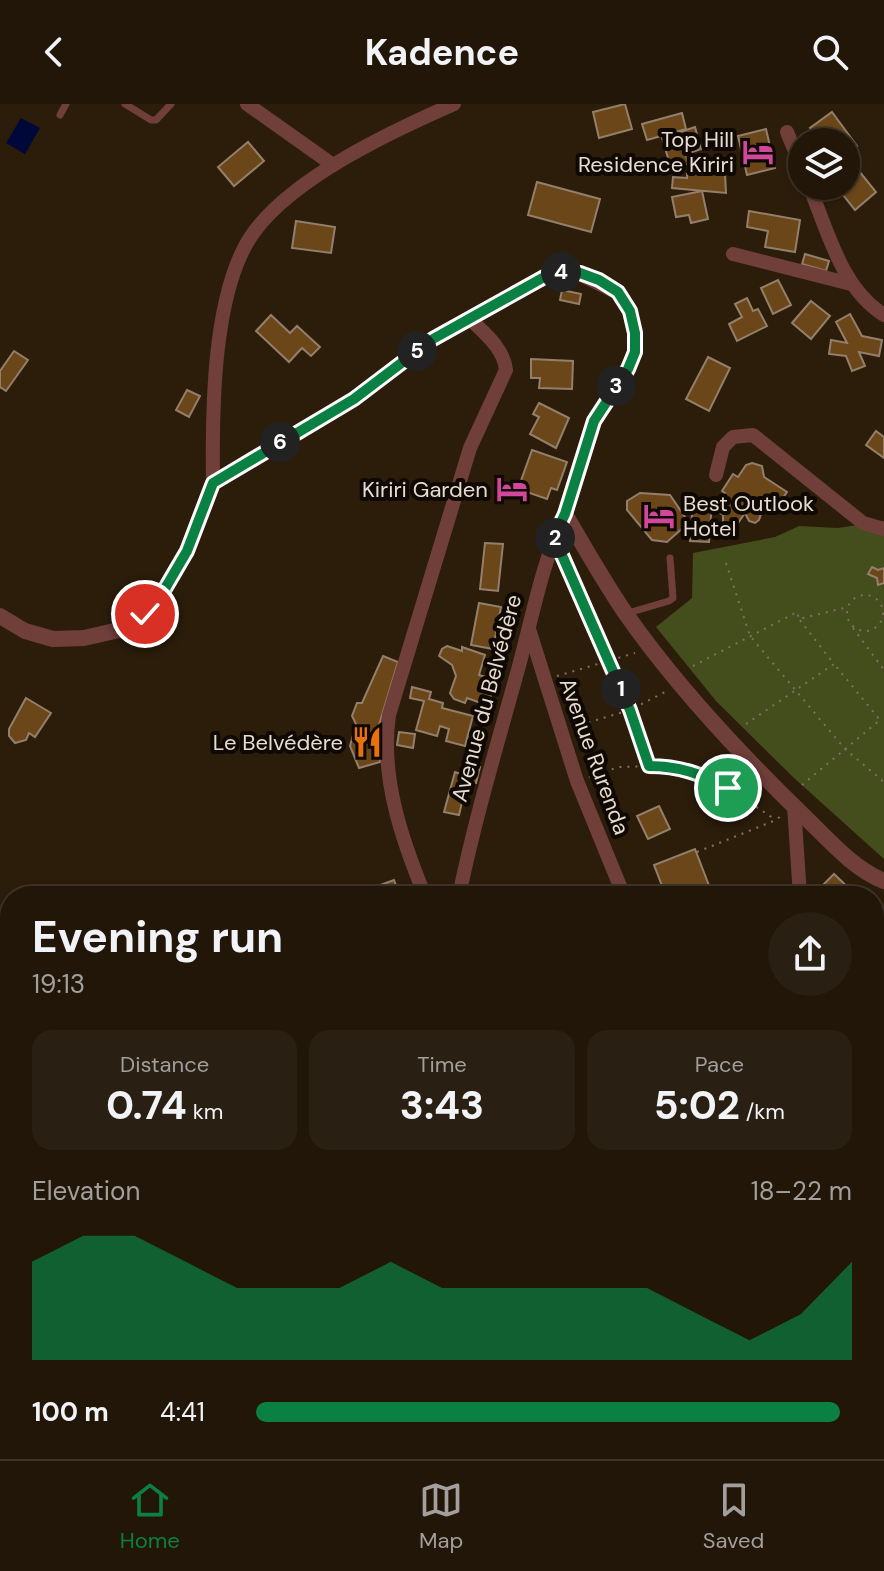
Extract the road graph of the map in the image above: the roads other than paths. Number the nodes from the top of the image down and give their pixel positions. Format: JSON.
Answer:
{"nodes":[{"id":1,"x":66,"y":104,"type":"edge"},
{"id":2,"x":125,"y":104,"type":"edge"},
{"id":3,"x":171,"y":104,"type":"edge"},
{"id":4,"x":247,"y":104,"type":"edge"},
{"id":5,"x":454,"y":104,"type":"edge"},
{"id":6,"x":60,"y":115,"type":"dead end"},
{"id":7,"x":333,"y":165,"type":"junction"},
{"id":8,"x":815,"y":200,"type":"edge"},
{"id":9,"x":733,"y":254,"type":"dead end"},
{"id":10,"x":851,"y":284,"type":"junction"},
{"id":11,"x":884,"y":315,"type":"edge"},
{"id":12,"x":469,"y":318,"type":"junction"},
{"id":13,"x":716,"y":475,"type":"dead end"},
{"id":14,"x":213,"y":483,"type":"junction"},
{"id":15,"x":565,"y":514,"type":"junction"},
{"id":16,"x":884,"y":529,"type":"edge"},
{"id":17,"x":670,"y":558,"type":"dead end"},
{"id":18,"x":626,"y":614,"type":"junction"},
{"id":19,"x":0,"y":616,"type":"edge"},
{"id":20,"x":529,"y":629,"type":"junction"},
{"id":21,"x":794,"y":806,"type":"junction"},
{"id":22,"x":884,"y":881,"type":"edge"},
{"id":23,"x":421,"y":886,"type":"edge"},
{"id":24,"x":461,"y":886,"type":"edge"},
{"id":25,"x":620,"y":886,"type":"edge"},
{"id":26,"x":799,"y":886,"type":"edge"}],
"edges":[{"from":1,"to":6,"type":"lane"},
{"from":2,"to":3,"type":"lane"},
{"from":4,"to":7,"type":"street"},
{"from":5,"to":7,"type":"street"},
{"from":7,"to":14,"type":"street"},
{"from":8,"to":10,"type":"street"},
{"from":9,"to":10,"type":"street"},
{"from":10,"to":11,"type":"street"},
{"from":12,"to":14,"type":"street"},
{"from":12,"to":15,"type":"street"},
{"from":12,"to":23,"type":"street"},
{"from":13,"to":16,"type":"street"},
{"from":14,"to":19,"type":"street"},
{"from":15,"to":18,"type":"street"},
{"from":15,"to":20,"type":"street","name":"Avenue du Belvédère"},
{"from":17,"to":18,"type":"lane"},
{"from":18,"to":21,"type":"street"},
{"from":20,"to":24,"type":"street","name":"Avenue du Belvédère"},
{"from":20,"to":25,"type":"street","name":"Avenue Rurenda"},
{"from":21,"to":22,"type":"street"},
{"from":21,"to":26,"type":"street"}]}
